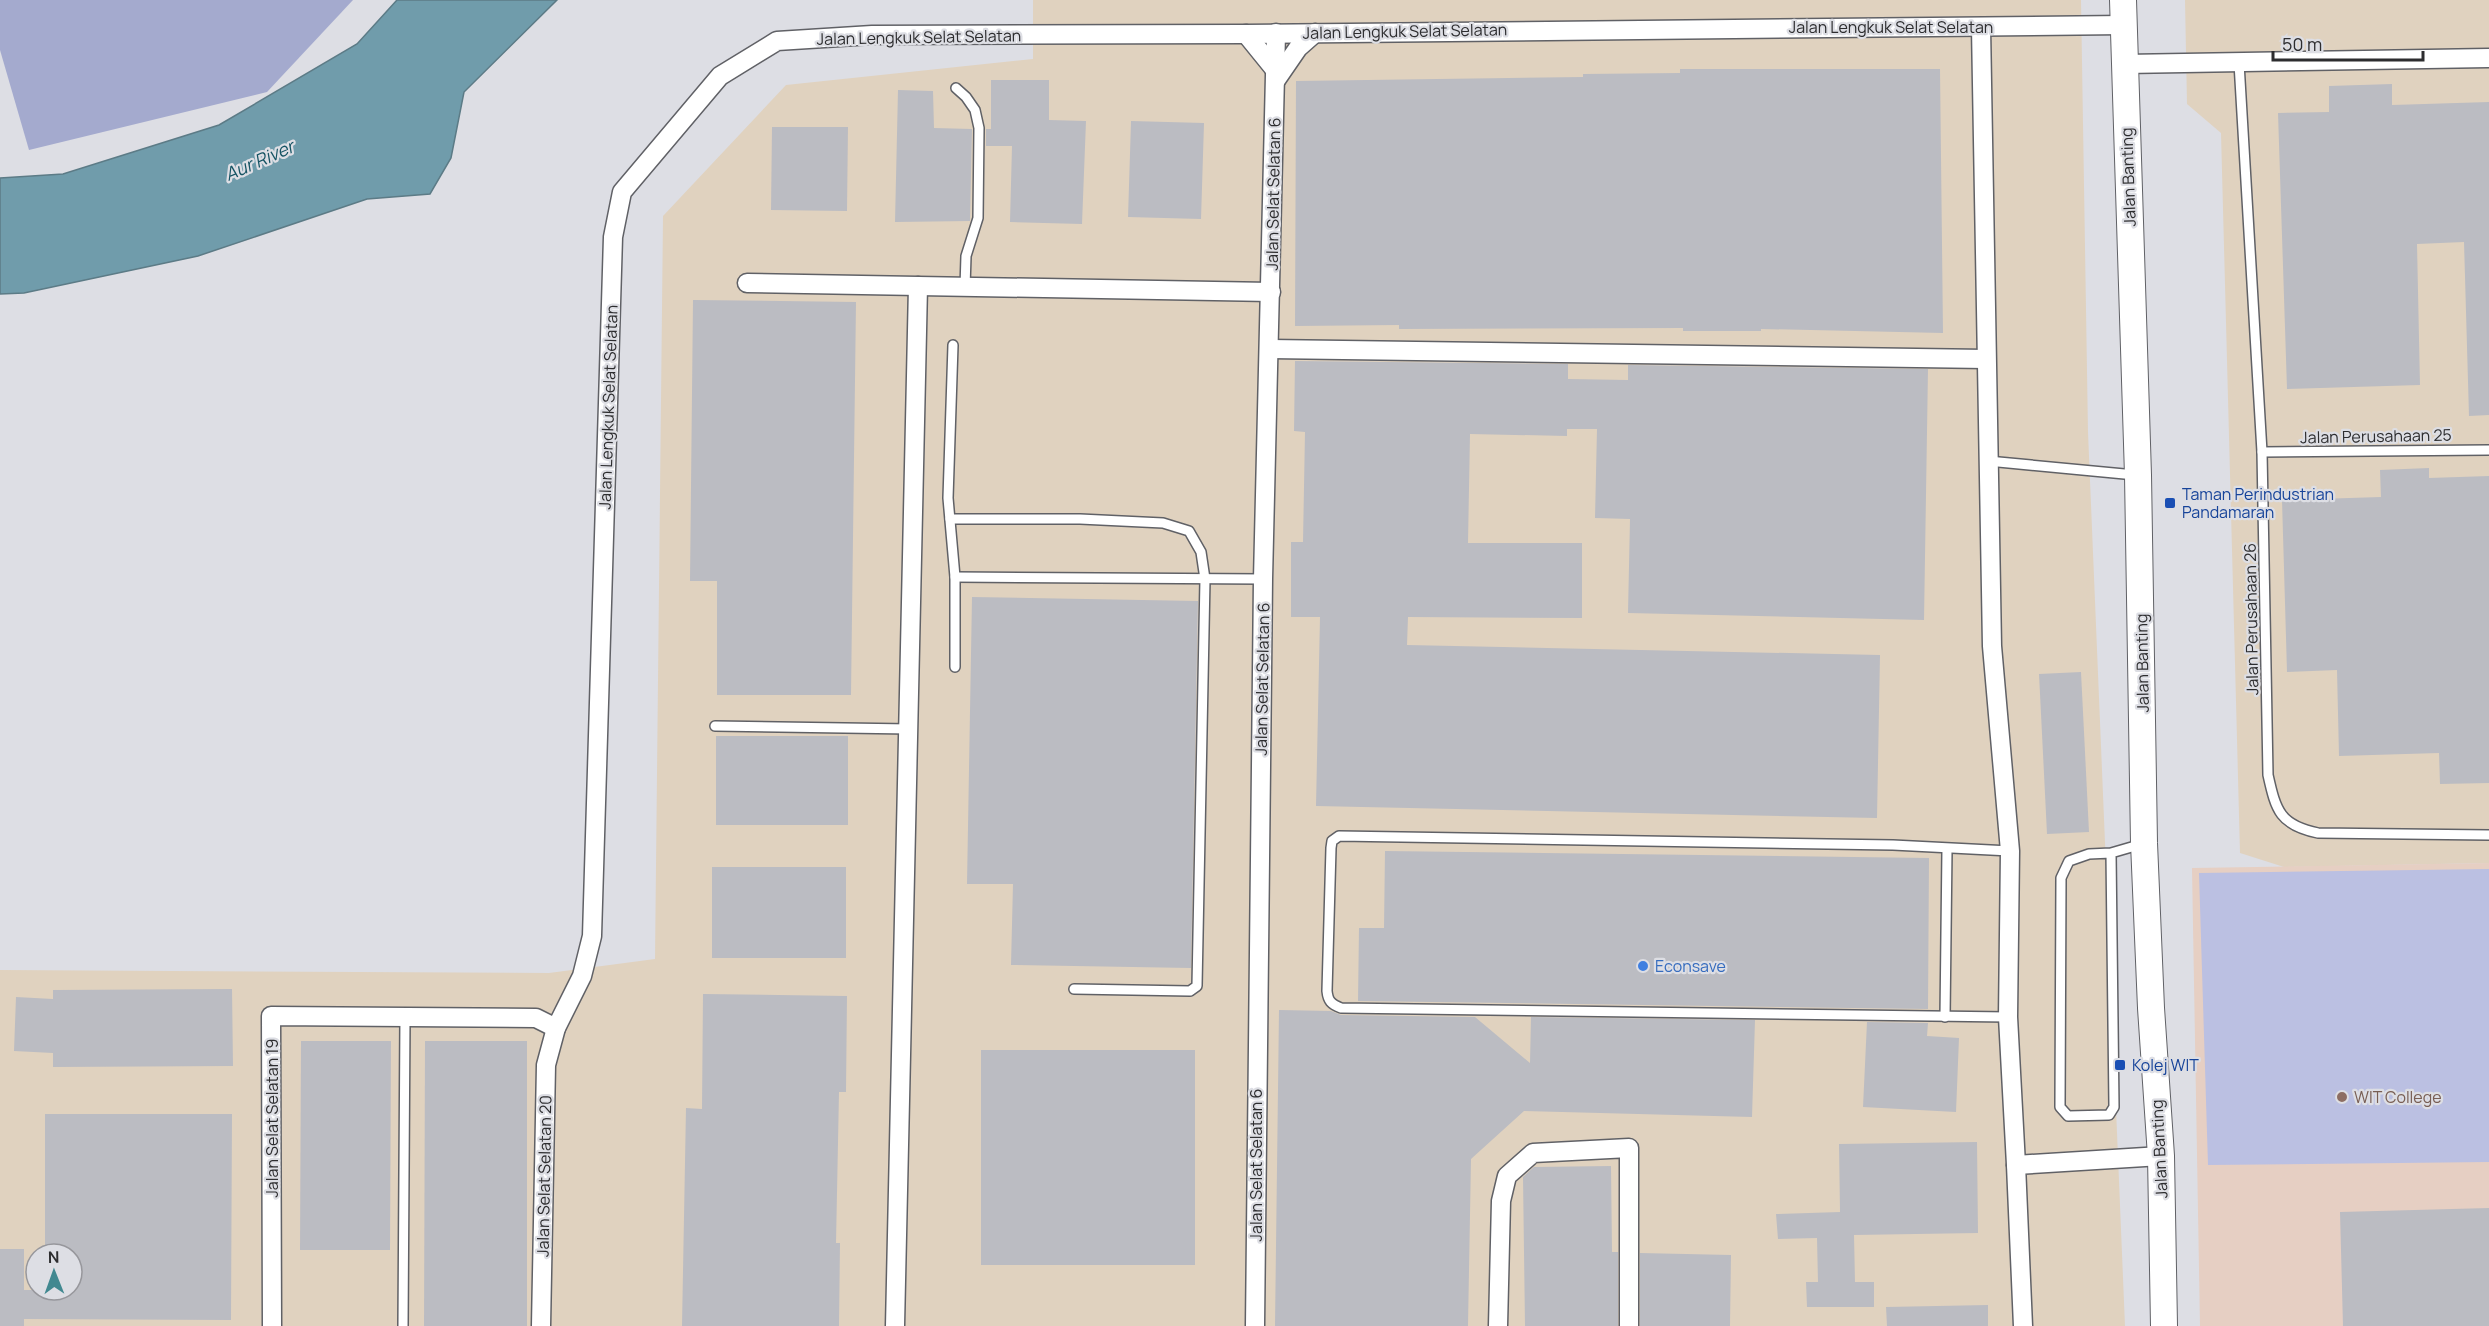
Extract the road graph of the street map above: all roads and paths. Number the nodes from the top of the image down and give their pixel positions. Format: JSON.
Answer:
{"nodes":[{"id":1,"x":2123,"y":12,"type":"edge"},
{"id":2,"x":1982,"y":27,"type":"junction"},
{"id":3,"x":1276,"y":33,"type":"junction"},
{"id":4,"x":1315,"y":33,"type":"junction"},
{"id":5,"x":1246,"y":34,"type":"junction"},
{"id":6,"x":2489,"y":58,"type":"edge"},
{"id":7,"x":2239,"y":63,"type":"junction"},
{"id":8,"x":2125,"y":64,"type":"junction"},
{"id":9,"x":1276,"y":75,"type":"junction"},
{"id":10,"x":956,"y":88,"type":"dead end"},
{"id":11,"x":747,"y":283,"type":"dead end"},
{"id":12,"x":918,"y":286,"type":"junction"},
{"id":13,"x":965,"y":287,"type":"junction"},
{"id":14,"x":1271,"y":292,"type":"junction"},
{"id":15,"x":953,"y":345,"type":"dead end"},
{"id":16,"x":1270,"y":349,"type":"junction"},
{"id":17,"x":1986,"y":359,"type":"junction"},
{"id":18,"x":2489,"y":450,"type":"edge"},
{"id":19,"x":2262,"y":452,"type":"junction"},
{"id":20,"x":1988,"y":460,"type":"junction"},
{"id":21,"x":2138,"y":475,"type":"junction"},
{"id":22,"x":950,"y":519,"type":"junction"},
{"id":23,"x":955,"y":577,"type":"junction"},
{"id":24,"x":1205,"y":579,"type":"junction"},
{"id":25,"x":1263,"y":579,"type":"junction"},
{"id":26,"x":955,"y":667,"type":"dead end"},
{"id":27,"x":714,"y":726,"type":"dead end"},
{"id":28,"x":910,"y":729,"type":"junction"},
{"id":29,"x":2489,"y":835,"type":"edge"},
{"id":30,"x":2144,"y":843,"type":"junction"},
{"id":31,"x":1947,"y":849,"type":"junction"},
{"id":32,"x":2010,"y":851,"type":"junction"},
{"id":33,"x":2111,"y":853,"type":"junction"},
{"id":34,"x":1074,"y":989,"type":"dead end"},
{"id":35,"x":405,"y":1017,"type":"junction"},
{"id":36,"x":1945,"y":1017,"type":"junction"},
{"id":37,"x":2008,"y":1017,"type":"junction"},
{"id":38,"x":556,"y":1028,"type":"junction"},
{"id":39,"x":2161,"y":1156,"type":"junction"},
{"id":40,"x":2016,"y":1165,"type":"junction"},
{"id":41,"x":272,"y":1326,"type":"edge"},
{"id":42,"x":404,"y":1326,"type":"edge"},
{"id":43,"x":541,"y":1326,"type":"edge"},
{"id":44,"x":895,"y":1326,"type":"edge"},
{"id":45,"x":1255,"y":1326,"type":"edge"},
{"id":46,"x":1498,"y":1326,"type":"edge"},
{"id":47,"x":1629,"y":1326,"type":"edge"},
{"id":48,"x":2023,"y":1326,"type":"edge"},
{"id":49,"x":2164,"y":1326,"type":"edge"}],
"edges":[{"from":1,"to":2,"type":"street","name":"Jalan Lengkuk Selat Selatan"},
{"from":1,"to":8,"type":"main road","name":"Jalan Banting"},
{"from":2,"to":4,"type":"street","name":"Jalan Lengkuk Selat Selatan"},
{"from":2,"to":17,"type":"street"},
{"from":3,"to":4,"type":"street","name":"Jalan Lengkuk Selat Selatan"},
{"from":3,"to":5,"type":"street","name":"Jalan Lengkuk Selat Selatan"},
{"from":3,"to":9,"type":"street","name":"Jalan Selat Selatan 6"},
{"from":4,"to":9,"type":"street"},
{"from":5,"to":9,"type":"street"},
{"from":5,"to":38,"type":"street","name":"Jalan Lengkuk Selat Selatan"},
{"from":6,"to":7,"type":"street"},
{"from":7,"to":8,"type":"street"},
{"from":7,"to":19,"type":"lane","name":"Jalan Perusahaan 26"},
{"from":8,"to":21,"type":"main road","name":"Jalan Banting"},
{"from":9,"to":14,"type":"street","name":"Jalan Selat Selatan 6"},
{"from":10,"to":13,"type":"lane"},
{"from":11,"to":12,"type":"street"},
{"from":12,"to":13,"type":"street"},
{"from":12,"to":28,"type":"street"},
{"from":13,"to":14,"type":"street"},
{"from":14,"to":16,"type":"street","name":"Jalan Selat Selatan 6"},
{"from":15,"to":22,"type":"lane"},
{"from":16,"to":17,"type":"street"},
{"from":16,"to":25,"type":"street","name":"Jalan Selat Selatan 6"},
{"from":17,"to":20,"type":"street"},
{"from":18,"to":19,"type":"lane","name":"Jalan Perusahaan 25"},
{"from":19,"to":29,"type":"lane","name":"Jalan Perusahaan 26"},
{"from":20,"to":21,"type":"lane"},
{"from":20,"to":32,"type":"street"},
{"from":21,"to":30,"type":"main road","name":"Jalan Banting"},
{"from":22,"to":23,"type":"lane"},
{"from":22,"to":24,"type":"lane"},
{"from":23,"to":24,"type":"lane"},
{"from":23,"to":26,"type":"lane"},
{"from":24,"to":25,"type":"lane"},
{"from":24,"to":34,"type":"lane"},
{"from":25,"to":45,"type":"street","name":"Jalan Selat Selatan 6"},
{"from":27,"to":28,"type":"lane"},
{"from":28,"to":44,"type":"street"},
{"from":30,"to":33,"type":"lane"},
{"from":30,"to":39,"type":"main road","name":"Jalan Banting"},
{"from":31,"to":32,"type":"lane"},
{"from":31,"to":36,"type":"lane"},
{"from":31,"to":36,"type":"lane"},
{"from":32,"to":37,"type":"street"},
{"from":33,"to":33,"type":"lane"},
{"from":35,"to":38,"type":"street","name":"Jalan Selat Selatan 19"},
{"from":35,"to":41,"type":"street","name":"Jalan Selat Selatan 19"},
{"from":35,"to":42,"type":"lane"},
{"from":36,"to":37,"type":"lane"},
{"from":37,"to":40,"type":"street"},
{"from":38,"to":43,"type":"street","name":"Jalan Selat Selatan 20"},
{"from":39,"to":40,"type":"street"},
{"from":39,"to":49,"type":"main road","name":"Jalan Banting"},
{"from":40,"to":48,"type":"street"},
{"from":46,"to":47,"type":"street"}]}
